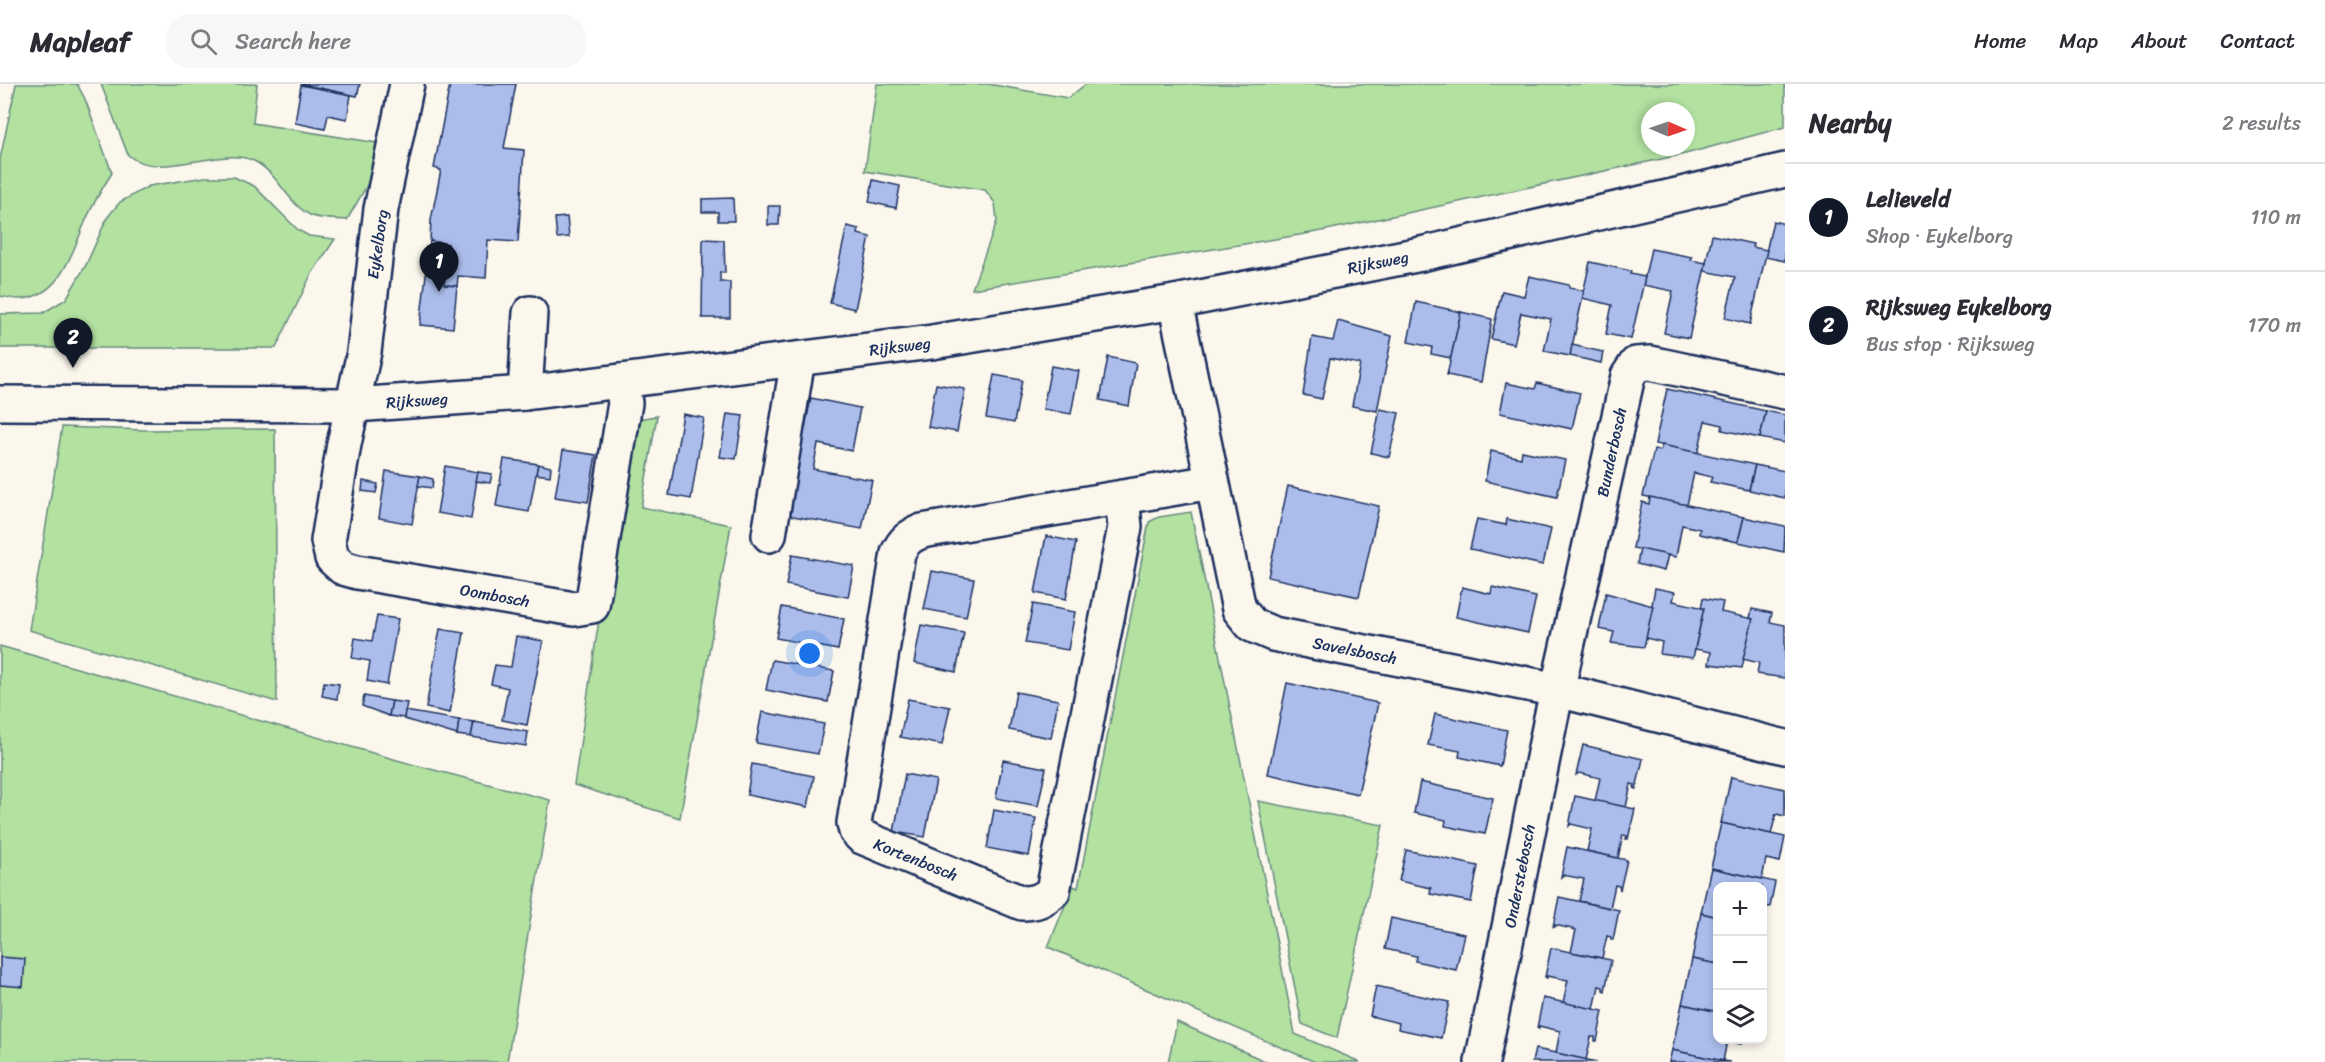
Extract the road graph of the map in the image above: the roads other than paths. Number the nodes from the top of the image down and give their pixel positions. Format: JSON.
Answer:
{"nodes":[{"id":1,"x":407,"y":84,"type":"edge"},
{"id":2,"x":1785,"y":170,"type":"edge"},
{"id":3,"x":1175,"y":302,"type":"junction"},
{"id":4,"x":530,"y":313,"type":"dead end"},
{"id":5,"x":798,"y":359,"type":"junction"},
{"id":6,"x":621,"y":381,"type":"junction"},
{"id":7,"x":1785,"y":392,"type":"edge"},
{"id":8,"x":525,"y":393,"type":"junction"},
{"id":9,"x":0,"y":403,"type":"edge"},
{"id":10,"x":354,"y":405,"type":"junction"},
{"id":11,"x":1212,"y":482,"type":"junction"},
{"id":12,"x":1122,"y":497,"type":"junction"},
{"id":13,"x":769,"y":535,"type":"dead end"},
{"id":14,"x":1558,"y":690,"type":"junction"},
{"id":15,"x":1785,"y":747,"type":"edge"},
{"id":16,"x":1482,"y":1062,"type":"edge"}],
"edges":[{"from":1,"to":10,"type":"street","name":"Eykelborg"},
{"from":2,"to":3,"type":"street","name":"Rijksweg"},
{"from":3,"to":5,"type":"street","name":"Rijksweg"},
{"from":3,"to":11,"type":"street","name":"Savelsbosch"},
{"from":4,"to":8,"type":"street"},
{"from":5,"to":6,"type":"street","name":"Rijksweg"},
{"from":5,"to":13,"type":"street"},
{"from":6,"to":8,"type":"street","name":"Rijksweg"},
{"from":6,"to":10,"type":"street","name":"Oombosch"},
{"from":7,"to":14,"type":"street","name":"Bunderbosch"},
{"from":8,"to":10,"type":"street","name":"Rijksweg"},
{"from":9,"to":10,"type":"street","name":"Rijksweg"},
{"from":11,"to":12,"type":"street","name":"Kortenbosch"},
{"from":11,"to":14,"type":"street","name":"Savelsbosch"},
{"from":12,"to":12,"type":"street","name":"Kortenbosch"},
{"from":14,"to":15,"type":"street","name":"Savelsbosch"},
{"from":14,"to":16,"type":"street","name":"Onderstebosch"}]}
